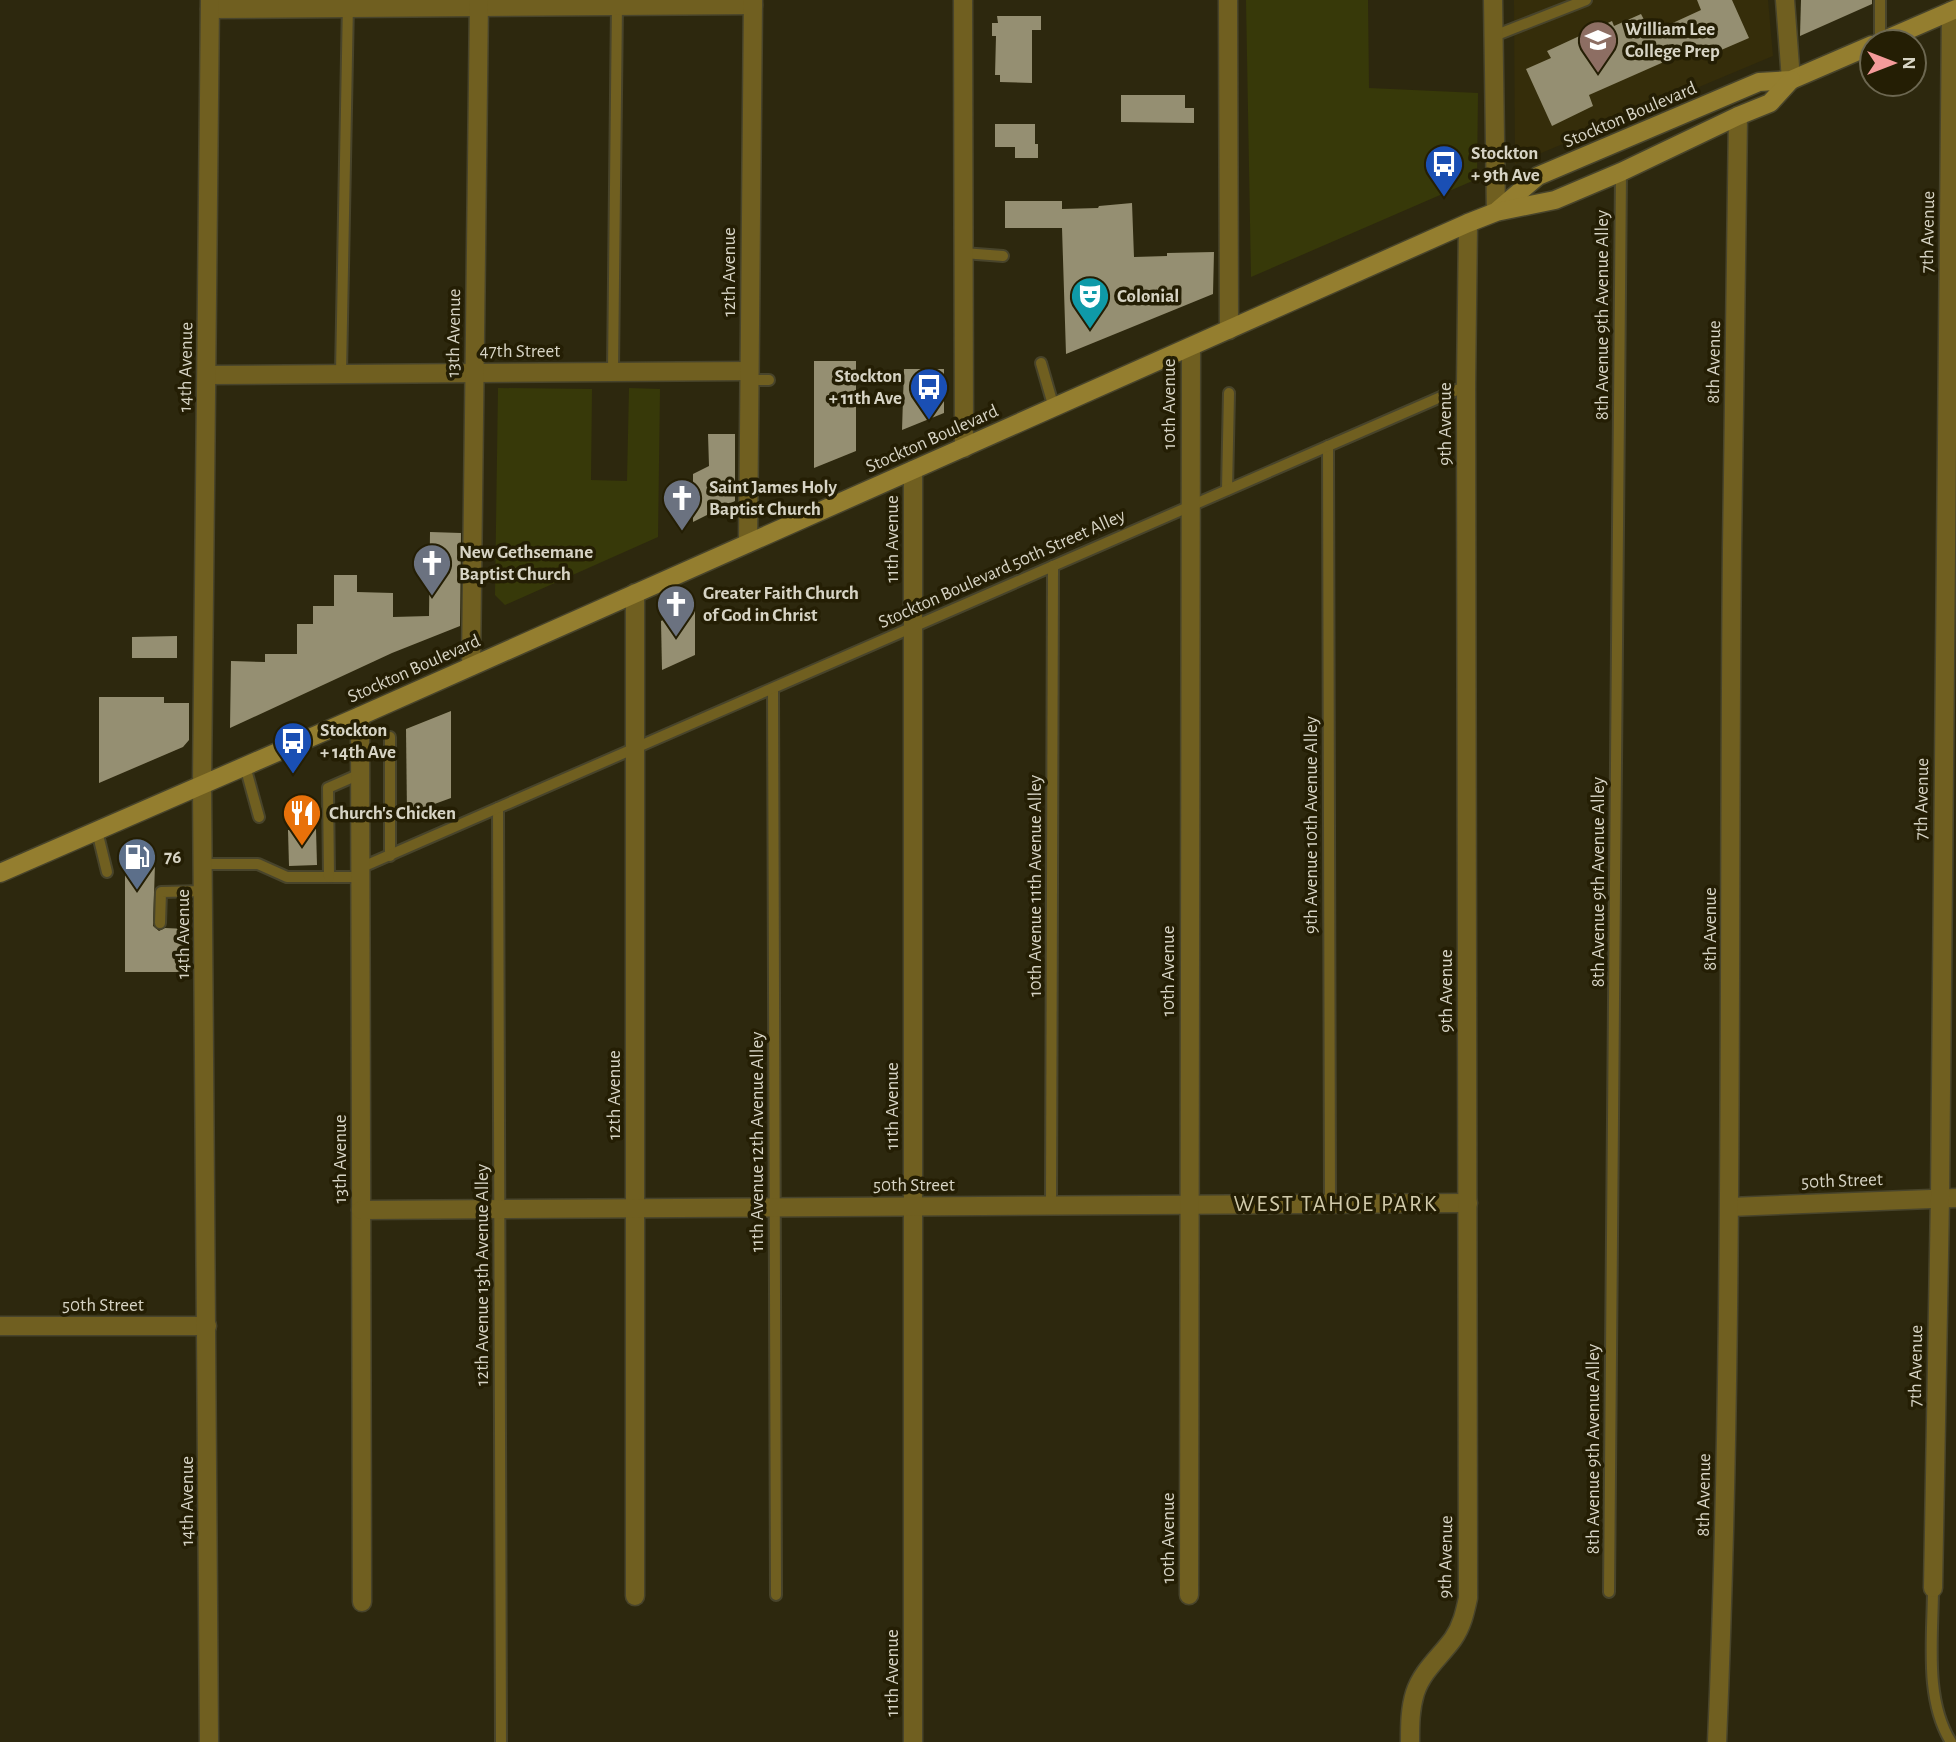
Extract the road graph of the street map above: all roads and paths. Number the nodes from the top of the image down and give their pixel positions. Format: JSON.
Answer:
{"nodes":[{"id":1,"x":962,"y":0,"type":"edge"},
{"id":2,"x":1228,"y":0,"type":"edge"},
{"id":3,"x":1493,"y":0,"type":"edge"},
{"id":4,"x":1586,"y":0,"type":"edge"},
{"id":5,"x":1785,"y":0,"type":"edge"},
{"id":6,"x":1880,"y":0,"type":"edge"},
{"id":7,"x":752,"y":2,"type":"edge"},
{"id":8,"x":617,"y":3,"type":"edge"},
{"id":9,"x":347,"y":4,"type":"edge"},
{"id":10,"x":479,"y":4,"type":"edge"},
{"id":11,"x":210,"y":5,"type":"edge"},
{"id":12,"x":1953,"y":10,"type":"edge"},
{"id":13,"x":1880,"y":28,"type":"edge"},
{"id":14,"x":1912,"y":28,"type":"edge"},
{"id":15,"x":1494,"y":36,"type":"junction"},
{"id":16,"x":1858,"y":51,"type":"edge"},
{"id":17,"x":1791,"y":80,"type":"junction"},
{"id":18,"x":1738,"y":116,"type":"junction"},
{"id":19,"x":1621,"y":172,"type":"junction"},
{"id":20,"x":1496,"y":212,"type":"junction"},
{"id":21,"x":1468,"y":223,"type":"junction"},
{"id":22,"x":963,"y":253,"type":"junction"},
{"id":23,"x":1003,"y":256,"type":"dead end"},
{"id":24,"x":1229,"y":330,"type":"junction"},
{"id":25,"x":1191,"y":347,"type":"junction"},
{"id":26,"x":1041,"y":363,"type":"dead end"},
{"id":27,"x":613,"y":371,"type":"junction"},
{"id":28,"x":341,"y":373,"type":"junction"},
{"id":29,"x":475,"y":373,"type":"junction"},
{"id":30,"x":206,"y":375,"type":"junction"},
{"id":31,"x":749,"y":375,"type":"junction"},
{"id":32,"x":769,"y":380,"type":"dead end"},
{"id":33,"x":1466,"y":386,"type":"junction"},
{"id":34,"x":1229,"y":393,"type":"dead end"},
{"id":35,"x":1054,"y":408,"type":"junction"},
{"id":36,"x":1328,"y":446,"type":"junction"},
{"id":37,"x":964,"y":448,"type":"junction"},
{"id":38,"x":913,"y":470,"type":"junction"},
{"id":39,"x":1227,"y":490,"type":"junction"},
{"id":40,"x":1190,"y":506,"type":"junction"},
{"id":41,"x":748,"y":544,"type":"junction"},
{"id":42,"x":1053,"y":566,"type":"junction"},
{"id":43,"x":635,"y":593,"type":"junction"},
{"id":44,"x":913,"y":628,"type":"junction"},
{"id":45,"x":471,"y":666,"type":"junction"},
{"id":46,"x":773,"y":689,"type":"junction"},
{"id":47,"x":360,"y":716,"type":"junction"},
{"id":48,"x":390,"y":737,"type":"dead end"},
{"id":49,"x":635,"y":749,"type":"junction"},
{"id":50,"x":245,"y":766,"type":"junction"},
{"id":51,"x":360,"y":775,"type":"junction"},
{"id":52,"x":202,"y":785,"type":"junction"},
{"id":53,"x":498,"y":808,"type":"junction"},
{"id":54,"x":259,"y":817,"type":"dead end"},
{"id":55,"x":97,"y":831,"type":"junction"},
{"id":56,"x":390,"y":856,"type":"junction"},
{"id":57,"x":203,"y":863,"type":"junction"},
{"id":58,"x":107,"y":872,"type":"dead end"},
{"id":59,"x":0,"y":873,"type":"edge"},
{"id":60,"x":360,"y":873,"type":"junction"},
{"id":61,"x":328,"y":877,"type":"junction"},
{"id":62,"x":204,"y":891,"type":"junction"},
{"id":63,"x":160,"y":923,"type":"dead end"},
{"id":64,"x":1948,"y":1198,"type":"edge"},
{"id":65,"x":1330,"y":1203,"type":"junction"},
{"id":66,"x":1468,"y":1203,"type":"junction"},
{"id":67,"x":1189,"y":1205,"type":"junction"},
{"id":68,"x":913,"y":1206,"type":"junction"},
{"id":69,"x":1051,"y":1206,"type":"junction"},
{"id":70,"x":1730,"y":1207,"type":"junction"},
{"id":71,"x":775,"y":1208,"type":"junction"},
{"id":72,"x":499,"y":1209,"type":"junction"},
{"id":73,"x":635,"y":1209,"type":"junction"},
{"id":74,"x":361,"y":1210,"type":"junction"},
{"id":75,"x":0,"y":1326,"type":"edge"},
{"id":76,"x":206,"y":1326,"type":"junction"},
{"id":77,"x":1933,"y":1588,"type":"joint"},
{"id":78,"x":1609,"y":1592,"type":"dead end"},
{"id":79,"x":776,"y":1595,"type":"dead end"},
{"id":80,"x":1188,"y":1595,"type":"dead end"},
{"id":81,"x":635,"y":1596,"type":"dead end"},
{"id":82,"x":362,"y":1602,"type":"dead end"},
{"id":83,"x":209,"y":1742,"type":"edge"},
{"id":84,"x":501,"y":1742,"type":"edge"},
{"id":85,"x":913,"y":1742,"type":"edge"},
{"id":86,"x":1410,"y":1742,"type":"edge"},
{"id":87,"x":1717,"y":1742,"type":"edge"},
{"id":88,"x":1951,"y":1742,"type":"edge"}],
"edges":[{"from":1,"to":22,"type":"street"},
{"from":2,"to":24,"type":"street"},
{"from":3,"to":15,"type":"street"},
{"from":4,"to":15,"type":"lane"},
{"from":5,"to":17,"type":"street"},
{"from":6,"to":13,"type":"lane"},
{"from":7,"to":8,"type":"street"},
{"from":7,"to":31,"type":"street","name":"12th Avenue"},
{"from":8,"to":10,"type":"street"},
{"from":8,"to":27,"type":"lane"},
{"from":9,"to":10,"type":"street"},
{"from":9,"to":11,"type":"street"},
{"from":9,"to":28,"type":"lane"},
{"from":10,"to":29,"type":"street","name":"13th Avenue"},
{"from":11,"to":30,"type":"street","name":"14th Avenue"},
{"from":12,"to":14,"type":"main road"},
{"from":12,"to":64,"type":"street","name":"7th Avenue"},
{"from":15,"to":20,"type":"street"},
{"from":16,"to":17,"type":"main road","name":"Stockton Boulevard"},
{"from":17,"to":18,"type":"main road","name":"Stockton Boulevard"},
{"from":17,"to":20,"type":"main road","name":"Stockton Boulevard"},
{"from":18,"to":19,"type":"main road","name":"Stockton Boulevard"},
{"from":18,"to":70,"type":"street","name":"8th Avenue"},
{"from":19,"to":20,"type":"main road","name":"Stockton Boulevard"},
{"from":19,"to":78,"type":"lane","name":"8th Avenue 9th Avenue Alley"},
{"from":20,"to":21,"type":"main road","name":"Stockton Boulevard"},
{"from":21,"to":24,"type":"main road","name":"Stockton Boulevard"},
{"from":21,"to":33,"type":"street","name":"9th Avenue"},
{"from":22,"to":23,"type":"lane"},
{"from":22,"to":37,"type":"street"},
{"from":24,"to":25,"type":"main road","name":"Stockton Boulevard"},
{"from":25,"to":35,"type":"main road","name":"Stockton Boulevard"},
{"from":25,"to":40,"type":"street","name":"10th Avenue"},
{"from":26,"to":35,"type":"lane"},
{"from":27,"to":29,"type":"street","name":"47th Street"},
{"from":27,"to":31,"type":"street","name":"47th Street"},
{"from":28,"to":29,"type":"street","name":"47th Street"},
{"from":28,"to":30,"type":"street","name":"47th Street"},
{"from":29,"to":45,"type":"street","name":"13th Avenue"},
{"from":30,"to":52,"type":"street","name":"14th Avenue"},
{"from":31,"to":32,"type":"lane"},
{"from":31,"to":41,"type":"street","name":"12th Avenue"},
{"from":33,"to":36,"type":"lane","name":"Stockton Boulevard 50th Street Alley"},
{"from":33,"to":66,"type":"street","name":"9th Avenue"},
{"from":34,"to":39,"type":"lane"},
{"from":35,"to":37,"type":"main road","name":"Stockton Boulevard"},
{"from":36,"to":39,"type":"lane","name":"Stockton Boulevard 50th Street Alley"},
{"from":36,"to":65,"type":"lane","name":"9th Avenue 10th Avenue Alley"},
{"from":37,"to":38,"type":"main road","name":"Stockton Boulevard"},
{"from":38,"to":41,"type":"main road","name":"Stockton Boulevard"},
{"from":38,"to":44,"type":"street","name":"11th Avenue"},
{"from":39,"to":40,"type":"lane","name":"Stockton Boulevard 50th Street Alley"},
{"from":40,"to":42,"type":"lane","name":"Stockton Boulevard 50th Street Alley"},
{"from":40,"to":67,"type":"street","name":"10th Avenue"},
{"from":41,"to":43,"type":"main road","name":"Stockton Boulevard"},
{"from":42,"to":44,"type":"lane","name":"Stockton Boulevard 50th Street Alley"},
{"from":42,"to":69,"type":"lane","name":"10th Avenue 11th Avenue Alley"},
{"from":43,"to":45,"type":"main road","name":"Stockton Boulevard"},
{"from":43,"to":49,"type":"street","name":"12th Avenue"},
{"from":44,"to":46,"type":"lane","name":"Stockton Boulevard 50th Street Alley"},
{"from":44,"to":68,"type":"street","name":"11th Avenue"},
{"from":45,"to":47,"type":"main road","name":"Stockton Boulevard"},
{"from":46,"to":49,"type":"lane","name":"Stockton Boulevard 50th Street Alley"},
{"from":46,"to":71,"type":"lane","name":"11th Avenue 12th Avenue Alley"},
{"from":47,"to":50,"type":"main road","name":"Stockton Boulevard"},
{"from":47,"to":51,"type":"street","name":"13th Avenue"},
{"from":48,"to":56,"type":"lane"},
{"from":49,"to":53,"type":"lane","name":"Stockton Boulevard 50th Street Alley"},
{"from":49,"to":73,"type":"street","name":"12th Avenue"},
{"from":50,"to":52,"type":"main road","name":"Stockton Boulevard"},
{"from":50,"to":54,"type":"lane"},
{"from":51,"to":60,"type":"street","name":"13th Avenue"},
{"from":51,"to":61,"type":"lane"},
{"from":52,"to":55,"type":"main road","name":"Stockton Boulevard"},
{"from":52,"to":57,"type":"street","name":"14th Avenue"},
{"from":53,"to":56,"type":"lane","name":"Stockton Boulevard 50th Street Alley"},
{"from":53,"to":72,"type":"lane","name":"12th Avenue 13th Avenue Alley"},
{"from":55,"to":58,"type":"lane"},
{"from":55,"to":59,"type":"main road","name":"Stockton Boulevard"},
{"from":56,"to":60,"type":"lane","name":"Stockton Boulevard 50th Street Alley"},
{"from":57,"to":61,"type":"lane"},
{"from":57,"to":62,"type":"street","name":"14th Avenue"},
{"from":60,"to":61,"type":"lane"},
{"from":60,"to":74,"type":"street","name":"13th Avenue"},
{"from":62,"to":63,"type":"lane"},
{"from":62,"to":76,"type":"street","name":"14th Avenue"},
{"from":64,"to":70,"type":"street","name":"50th Street"},
{"from":64,"to":77,"type":"street","name":"7th Avenue"},
{"from":65,"to":66,"type":"street","name":"50th Street"},
{"from":65,"to":67,"type":"street","name":"50th Street"},
{"from":66,"to":86,"type":"street","name":"9th Avenue"},
{"from":67,"to":69,"type":"street","name":"50th Street"},
{"from":67,"to":80,"type":"street","name":"10th Avenue"},
{"from":68,"to":69,"type":"street","name":"50th Street"},
{"from":68,"to":71,"type":"street","name":"50th Street"},
{"from":68,"to":85,"type":"street","name":"11th Avenue"},
{"from":70,"to":87,"type":"street","name":"8th Avenue"},
{"from":71,"to":73,"type":"street","name":"50th Street"},
{"from":71,"to":79,"type":"lane","name":"11th Avenue 12th Avenue Alley"},
{"from":72,"to":73,"type":"street","name":"50th Street"},
{"from":72,"to":74,"type":"street","name":"50th Street"},
{"from":72,"to":84,"type":"lane","name":"12th Avenue 13th Avenue Alley"},
{"from":73,"to":81,"type":"street","name":"12th Avenue"},
{"from":74,"to":82,"type":"street","name":"13th Avenue"},
{"from":75,"to":76,"type":"street","name":"50th Street"},
{"from":76,"to":83,"type":"street","name":"14th Avenue"},
{"from":77,"to":88,"type":"lane"}]}
